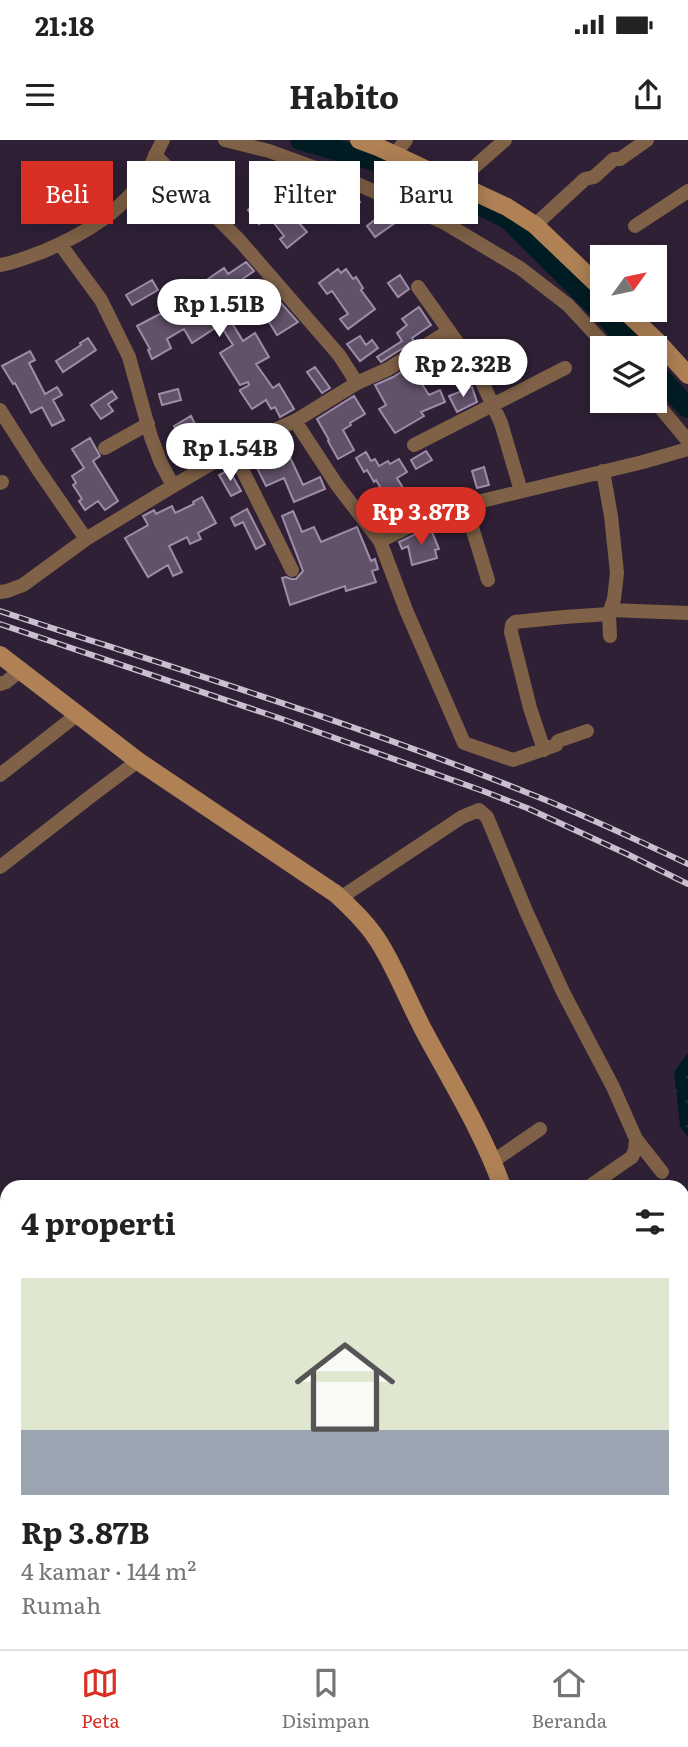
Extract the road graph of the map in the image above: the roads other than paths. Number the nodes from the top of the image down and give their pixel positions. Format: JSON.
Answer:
{"nodes":[{"id":1,"x":163,"y":140,"type":"edge"},
{"id":2,"x":225,"y":140,"type":"edge"},
{"id":3,"x":359,"y":140,"type":"edge"},
{"id":4,"x":505,"y":140,"type":"edge"},
{"id":5,"x":647,"y":140,"type":"edge"},
{"id":6,"x":401,"y":147,"type":"edge"},
{"id":7,"x":155,"y":155,"type":"junction"},
{"id":8,"x":422,"y":161,"type":"edge"},
{"id":9,"x":478,"y":164,"type":"edge"},
{"id":10,"x":688,"y":191,"type":"edge"},
{"id":11,"x":478,"y":193,"type":"edge"},
{"id":12,"x":536,"y":225,"type":"junction"},
{"id":13,"x":635,"y":226,"type":"dead end"},
{"id":14,"x":60,"y":244,"type":"junction"},
{"id":15,"x":0,"y":265,"type":"edge"},
{"id":16,"x":590,"y":277,"type":"edge"},
{"id":17,"x":418,"y":287,"type":"dead end"},
{"id":18,"x":637,"y":322,"type":"edge"},
{"id":19,"x":449,"y":331,"type":"junction"},
{"id":20,"x":597,"y":336,"type":"edge"},
{"id":21,"x":565,"y":368,"type":"dead end"},
{"id":22,"x":688,"y":375,"type":"edge"},
{"id":23,"x":358,"y":383,"type":"junction"},
{"id":24,"x":493,"y":404,"type":"junction"},
{"id":25,"x":0,"y":410,"type":"edge"},
{"id":26,"x":665,"y":413,"type":"edge"},
{"id":27,"x":295,"y":421,"type":"junction"},
{"id":28,"x":148,"y":424,"type":"junction"},
{"id":29,"x":688,"y":441,"type":"edge"},
{"id":30,"x":414,"y":445,"type":"dead end"},
{"id":31,"x":105,"y":448,"type":"dead end"},
{"id":32,"x":688,"y":449,"type":"edge"},
{"id":33,"x":233,"y":451,"type":"junction"},
{"id":34,"x":603,"y":471,"type":"junction"},
{"id":35,"x":173,"y":486,"type":"junction"},
{"id":36,"x":521,"y":491,"type":"junction"},
{"id":37,"x":465,"y":504,"type":"junction"},
{"id":38,"x":86,"y":538,"type":"junction"},
{"id":39,"x":380,"y":541,"type":"junction"},
{"id":40,"x":292,"y":570,"type":"dead end"},
{"id":41,"x":488,"y":580,"type":"dead end"},
{"id":42,"x":0,"y":592,"type":"edge"},
{"id":43,"x":610,"y":612,"type":"junction"},
{"id":44,"x":688,"y":613,"type":"edge"},
{"id":45,"x":610,"y":636,"type":"dead end"},
{"id":46,"x":1,"y":656,"type":"edge"},
{"id":47,"x":21,"y":670,"type":"junction"},
{"id":48,"x":0,"y":684,"type":"edge"},
{"id":49,"x":78,"y":714,"type":"junction"},
{"id":50,"x":587,"y":730,"type":"dead end"},
{"id":51,"x":544,"y":750,"type":"junction"},
{"id":52,"x":138,"y":761,"type":"junction"},
{"id":53,"x":0,"y":775,"type":"edge"},
{"id":54,"x":0,"y":867,"type":"edge"},
{"id":55,"x":340,"y":898,"type":"junction"},
{"id":56,"x":540,"y":1129,"type":"dead end"},
{"id":57,"x":636,"y":1139,"type":"junction"},
{"id":58,"x":492,"y":1162,"type":"junction"},
{"id":59,"x":662,"y":1172,"type":"dead end"},
{"id":60,"x":500,"y":1180,"type":"edge"},
{"id":61,"x":602,"y":1180,"type":"edge"}],
"edges":[{"from":1,"to":7,"type":"street"},
{"from":2,"to":20,"type":"street"},
{"from":3,"to":6,"type":"street"},
{"from":4,"to":9,"type":"street"},
{"from":5,"to":12,"type":"street"},
{"from":6,"to":8,"type":"street"},
{"from":7,"to":14,"type":"street"},
{"from":7,"to":23,"type":"street"},
{"from":10,"to":13,"type":"street"},
{"from":11,"to":12,"type":"street"},
{"from":12,"to":16,"type":"street"},
{"from":14,"to":15,"type":"street"},
{"from":14,"to":28,"type":"street"},
{"from":17,"to":19,"type":"street"},
{"from":18,"to":22,"type":"street"},
{"from":19,"to":23,"type":"street"},
{"from":19,"to":24,"type":"street"},
{"from":21,"to":24,"type":"street"},
{"from":23,"to":27,"type":"street"},
{"from":24,"to":30,"type":"street"},
{"from":24,"to":36,"type":"street"},
{"from":25,"to":38,"type":"street"},
{"from":26,"to":29,"type":"street"},
{"from":27,"to":33,"type":"street"},
{"from":27,"to":39,"type":"street"},
{"from":28,"to":31,"type":"street"},
{"from":28,"to":35,"type":"street"},
{"from":32,"to":34,"type":"street"},
{"from":33,"to":35,"type":"street"},
{"from":33,"to":40,"type":"street"},
{"from":34,"to":36,"type":"street"},
{"from":34,"to":43,"type":"street"},
{"from":35,"to":38,"type":"street"},
{"from":36,"to":37,"type":"street"},
{"from":37,"to":39,"type":"street"},
{"from":37,"to":41,"type":"street"},
{"from":38,"to":42,"type":"street"},
{"from":39,"to":51,"type":"street"},
{"from":43,"to":44,"type":"street"},
{"from":43,"to":45,"type":"street"},
{"from":43,"to":51,"type":"street"},
{"from":46,"to":47,"type":"street"},
{"from":47,"to":48,"type":"street"},
{"from":47,"to":49,"type":"street"},
{"from":49,"to":52,"type":"street"},
{"from":49,"to":53,"type":"street"},
{"from":50,"to":51,"type":"street"},
{"from":52,"to":54,"type":"street"},
{"from":52,"to":55,"type":"street"},
{"from":55,"to":57,"type":"street"},
{"from":55,"to":58,"type":"street"},
{"from":56,"to":58,"type":"street"},
{"from":57,"to":59,"type":"street"},
{"from":57,"to":61,"type":"street"},
{"from":58,"to":60,"type":"street"}]}
